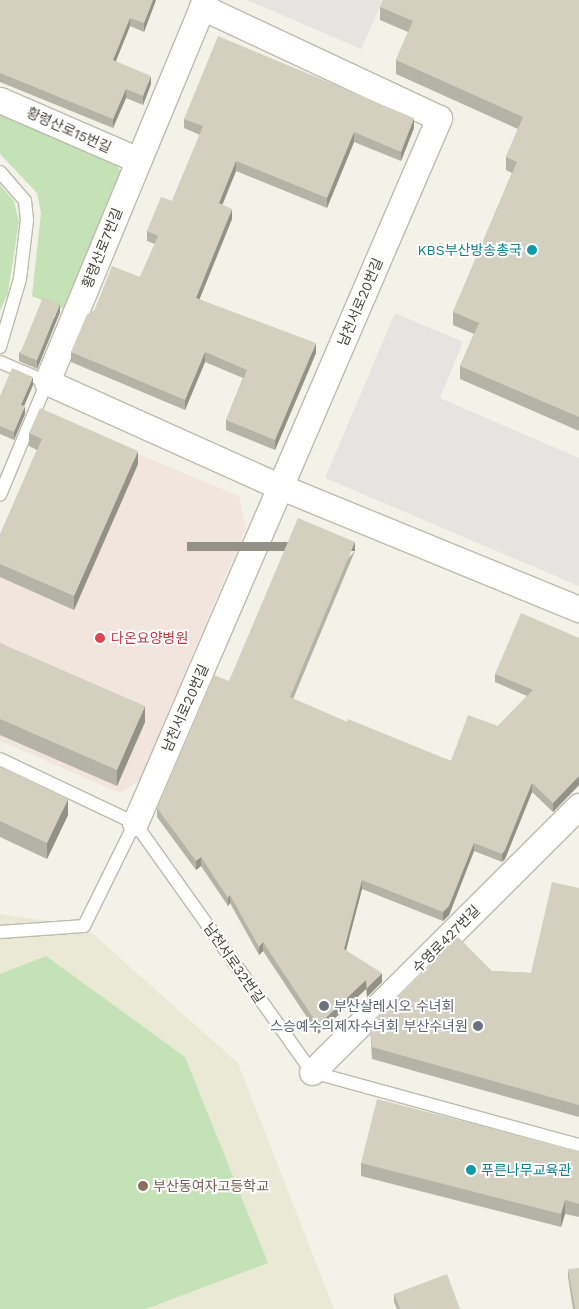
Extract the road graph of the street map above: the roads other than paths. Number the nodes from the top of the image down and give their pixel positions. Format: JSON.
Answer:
{"nodes":[{"id":1,"x":203,"y":4,"type":"edge"},
{"id":2,"x":0,"y":100,"type":"edge"},
{"id":3,"x":138,"y":160,"type":"junction"},
{"id":4,"x":0,"y":172,"type":"edge"},
{"id":5,"x":0,"y":346,"type":"edge"},
{"id":6,"x":0,"y":362,"type":"edge"},
{"id":7,"x":47,"y":382,"type":"junction"},
{"id":8,"x":281,"y":487,"type":"junction"},
{"id":9,"x":0,"y":496,"type":"edge"},
{"id":10,"x":579,"y":609,"type":"edge"},
{"id":11,"x":0,"y":759,"type":"edge"},
{"id":12,"x":579,"y":806,"type":"edge"},
{"id":13,"x":135,"y":823,"type":"junction"},
{"id":14,"x":0,"y":932,"type":"edge"},
{"id":15,"x":312,"y":1072,"type":"junction"},
{"id":16,"x":579,"y":1144,"type":"edge"}],
"edges":[{"from":1,"to":3,"type":"street","name":"황령산로7번길"},
{"from":1,"to":8,"type":"street","name":"남천서로20번길"},
{"from":2,"to":3,"type":"street","name":"황령산로15번길"},
{"from":3,"to":7,"type":"street","name":"황령산로7번길"},
{"from":4,"to":5,"type":"lane"},
{"from":6,"to":7,"type":"lane"},
{"from":7,"to":8,"type":"street"},
{"from":7,"to":9,"type":"lane","name":"황령산로7번길"},
{"from":8,"to":10,"type":"street"},
{"from":8,"to":13,"type":"street","name":"남천서로20번길"},
{"from":11,"to":13,"type":"lane","name":"남천서로32번길"},
{"from":12,"to":15,"type":"street","name":"수영로427번길"},
{"from":13,"to":14,"type":"lane","name":"남천서로20번길"},
{"from":13,"to":15,"type":"lane","name":"남천서로32번길"},
{"from":15,"to":16,"type":"lane"}]}
